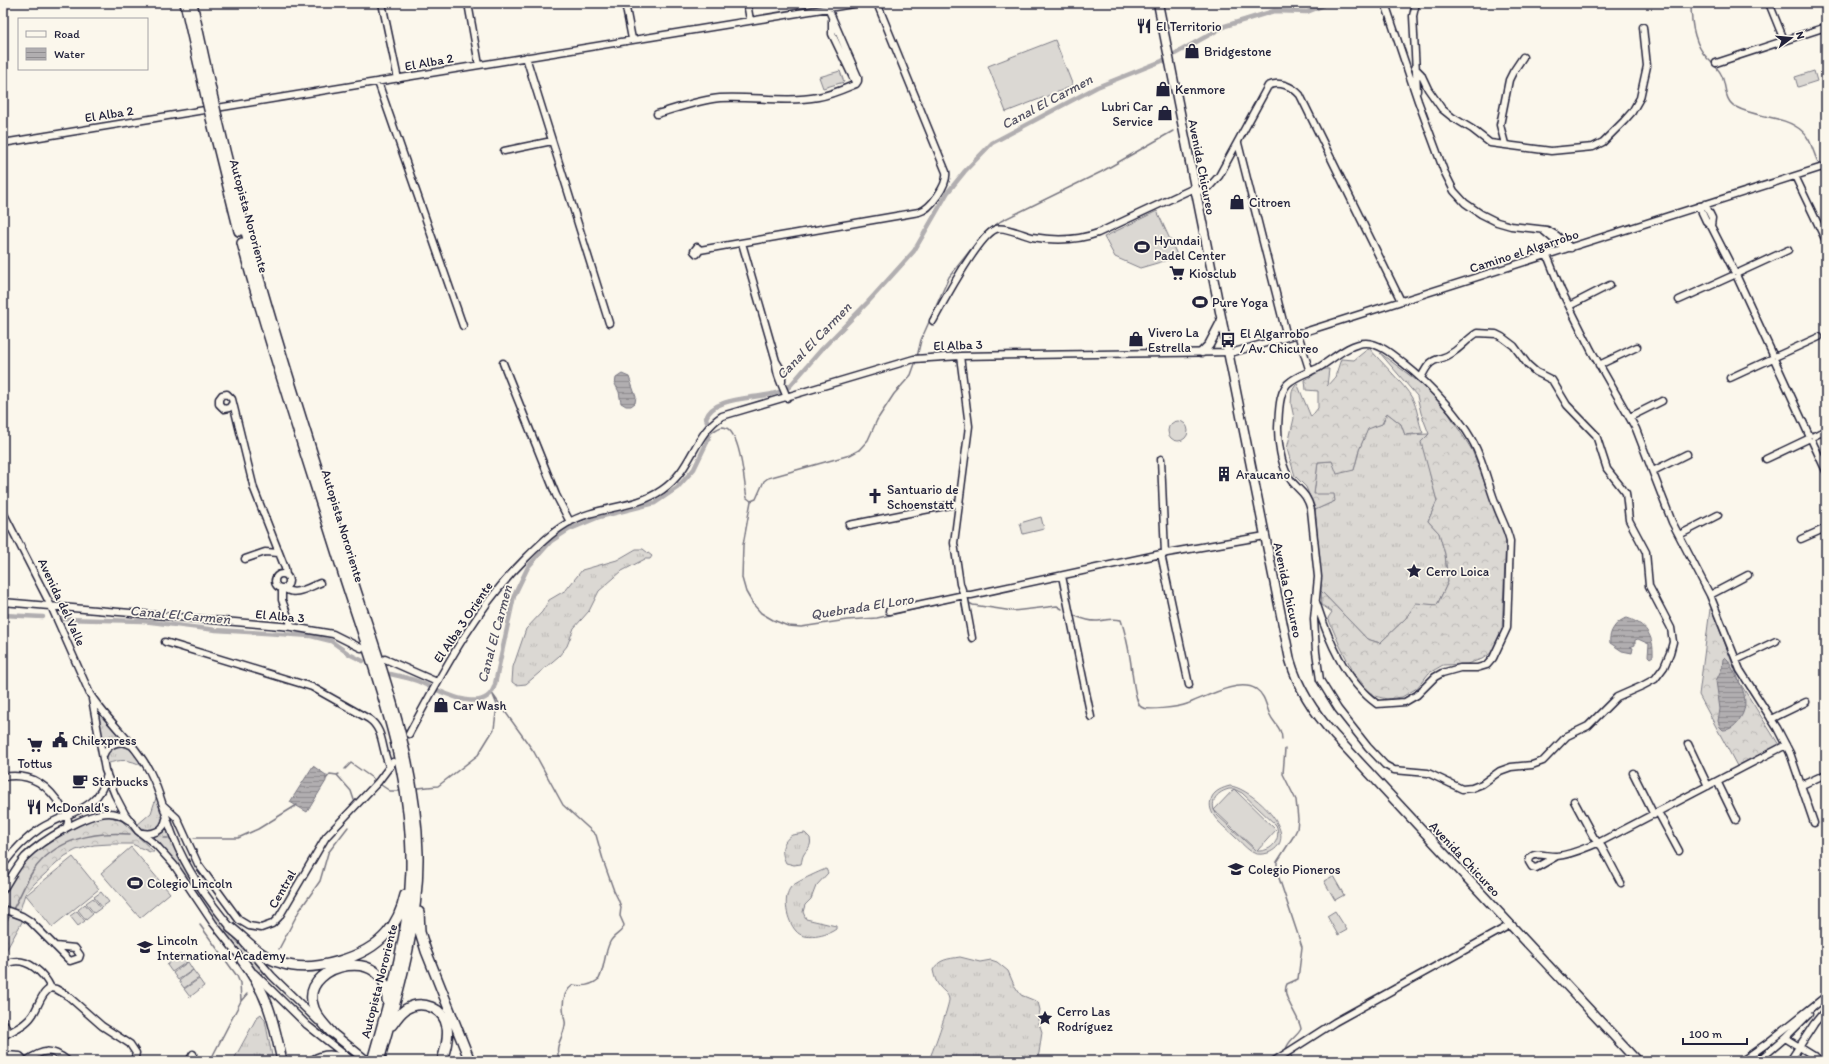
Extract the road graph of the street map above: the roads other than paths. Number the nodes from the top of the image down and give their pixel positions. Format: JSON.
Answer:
{"nodes":[{"id":1,"x":185,"y":3,"type":"edge"},
{"id":2,"x":192,"y":3,"type":"edge"},
{"id":3,"x":382,"y":3,"type":"edge"},
{"id":4,"x":468,"y":3,"type":"edge"},
{"id":5,"x":625,"y":3,"type":"edge"},
{"id":6,"x":747,"y":3,"type":"edge"},
{"id":7,"x":858,"y":3,"type":"edge"},
{"id":8,"x":877,"y":3,"type":"edge"},
{"id":9,"x":1158,"y":3,"type":"edge"},
{"id":10,"x":1385,"y":3,"type":"edge"},
{"id":11,"x":1416,"y":3,"type":"edge"},
{"id":12,"x":1769,"y":3,"type":"edge"},
{"id":13,"x":828,"y":8,"type":"junction"},
{"id":14,"x":750,"y":20,"type":"junction"},
{"id":15,"x":1643,"y":26,"type":"dead end"},
{"id":16,"x":1826,"y":27,"type":"edge"},
{"id":17,"x":632,"y":39,"type":"junction"},
{"id":18,"x":1784,"y":40,"type":"junction"},
{"id":19,"x":526,"y":57,"type":"junction"},
{"id":20,"x":1523,"y":57,"type":"dead end"},
{"id":21,"x":1716,"y":63,"type":"dead end"},
{"id":22,"x":479,"y":65,"type":"junction"},
{"id":23,"x":1415,"y":68,"type":"junction"},
{"id":24,"x":398,"y":79,"type":"junction"},
{"id":25,"x":378,"y":82,"type":"junction"},
{"id":26,"x":210,"y":100,"type":"junction"},
{"id":27,"x":1418,"y":101,"type":"junction"},
{"id":28,"x":657,"y":114,"type":"dead end"},
{"id":29,"x":214,"y":118,"type":"junction"},
{"id":30,"x":552,"y":141,"type":"junction"},
{"id":31,"x":3,"y":143,"type":"edge"},
{"id":32,"x":1238,"y":143,"type":"junction"},
{"id":33,"x":1504,"y":144,"type":"junction"},
{"id":34,"x":504,"y":151,"type":"dead end"},
{"id":35,"x":1823,"y":166,"type":"edge"},
{"id":36,"x":1795,"y":176,"type":"junction"},
{"id":37,"x":1194,"y":190,"type":"junction"},
{"id":38,"x":1702,"y":205,"type":"junction"},
{"id":39,"x":1826,"y":242,"type":"edge"},
{"id":40,"x":742,"y":243,"type":"junction"},
{"id":41,"x":1568,"y":248,"type":"junction"},
{"id":42,"x":700,"y":250,"type":"dead end"},
{"id":43,"x":1788,"y":250,"type":"dead end"},
{"id":44,"x":1548,"y":255,"type":"junction"},
{"id":45,"x":1735,"y":274,"type":"junction"},
{"id":46,"x":1610,"y":286,"type":"dead end"},
{"id":47,"x":1679,"y":300,"type":"dead end"},
{"id":48,"x":1401,"y":301,"type":"junction"},
{"id":49,"x":1569,"y":306,"type":"junction"},
{"id":50,"x":933,"y":321,"type":"dead end"},
{"id":51,"x":1221,"y":322,"type":"junction"},
{"id":52,"x":609,"y":323,"type":"dead end"},
{"id":53,"x":463,"y":326,"type":"dead end"},
{"id":54,"x":1298,"y":334,"type":"junction"},
{"id":55,"x":1287,"y":337,"type":"junction"},
{"id":56,"x":1819,"y":337,"type":"dead end"},
{"id":57,"x":1637,"y":347,"type":"dead end"},
{"id":58,"x":1211,"y":348,"type":"junction"},
{"id":59,"x":1202,"y":352,"type":"joint"},
{"id":60,"x":1228,"y":352,"type":"junction"},
{"id":61,"x":960,"y":356,"type":"junction"},
{"id":62,"x":1774,"y":358,"type":"junction"},
{"id":63,"x":503,"y":363,"type":"dead end"},
{"id":64,"x":1599,"y":365,"type":"junction"},
{"id":65,"x":1310,"y":372,"type":"junction"},
{"id":66,"x":1421,"y":378,"type":"junction"},
{"id":67,"x":1730,"y":378,"type":"dead end"},
{"id":68,"x":785,"y":393,"type":"junction"},
{"id":69,"x":1662,"y":401,"type":"dead end"},
{"id":70,"x":232,"y":404,"type":"dead end"},
{"id":71,"x":1630,"y":418,"type":"junction"},
{"id":72,"x":1826,"y":430,"type":"edge"},
{"id":73,"x":704,"y":432,"type":"joint"},
{"id":74,"x":1811,"y":438,"type":"junction"},
{"id":75,"x":1687,"y":454,"type":"dead end"},
{"id":76,"x":1161,"y":459,"type":"dead end"},
{"id":77,"x":1766,"y":459,"type":"dead end"},
{"id":78,"x":1653,"y":471,"type":"junction"},
{"id":79,"x":1826,"y":471,"type":"edge"},
{"id":80,"x":960,"y":502,"type":"junction"},
{"id":81,"x":3,"y":512,"type":"edge"},
{"id":82,"x":1718,"y":515,"type":"dead end"},
{"id":83,"x":570,"y":522,"type":"junction"},
{"id":84,"x":849,"y":525,"type":"dead end"},
{"id":85,"x":1826,"y":528,"type":"edge"},
{"id":86,"x":1678,"y":535,"type":"junction"},
{"id":87,"x":1265,"y":536,"type":"junction"},
{"id":88,"x":1801,"y":539,"type":"dead end"},
{"id":89,"x":279,"y":553,"type":"junction"},
{"id":90,"x":1163,"y":554,"type":"junction"},
{"id":91,"x":245,"y":559,"type":"dead end"},
{"id":92,"x":286,"y":575,"type":"junction"},
{"id":93,"x":1062,"y":576,"type":"junction"},
{"id":94,"x":1748,"y":576,"type":"dead end"},
{"id":95,"x":320,"y":583,"type":"dead end"},
{"id":96,"x":283,"y":588,"type":"junction"},
{"id":97,"x":964,"y":595,"type":"junction"},
{"id":98,"x":1710,"y":595,"type":"junction"},
{"id":99,"x":3,"y":602,"type":"edge"},
{"id":100,"x":1316,"y":602,"type":"junction"},
{"id":101,"x":49,"y":606,"type":"junction"},
{"id":102,"x":889,"y":611,"type":"dead end"},
{"id":103,"x":292,"y":627,"type":"junction"},
{"id":104,"x":972,"y":638,"type":"dead end"},
{"id":105,"x":1776,"y":641,"type":"dead end"},
{"id":106,"x":165,"y":642,"type":"dead end"},
{"id":107,"x":361,"y":648,"type":"dead end"},
{"id":108,"x":385,"y":659,"type":"dead end"},
{"id":109,"x":1736,"y":660,"type":"junction"},
{"id":110,"x":1189,"y":685,"type":"dead end"},
{"id":111,"x":434,"y":687,"type":"junction"},
{"id":112,"x":90,"y":694,"type":"junction"},
{"id":113,"x":1806,"y":702,"type":"dead end"},
{"id":114,"x":1091,"y":717,"type":"dead end"},
{"id":115,"x":1771,"y":719,"type":"junction"},
{"id":116,"x":408,"y":734,"type":"dead end"},
{"id":117,"x":1688,"y":744,"type":"dead end"},
{"id":118,"x":1786,"y":745,"type":"junction"},
{"id":119,"x":132,"y":746,"type":"junction"},
{"id":120,"x":103,"y":758,"type":"junction"},
{"id":121,"x":1633,"y":773,"type":"dead end"},
{"id":122,"x":107,"y":774,"type":"junction"},
{"id":123,"x":1826,"y":774,"type":"edge"},
{"id":124,"x":3,"y":777,"type":"edge"},
{"id":125,"x":1716,"y":781,"type":"junction"},
{"id":126,"x":1802,"y":785,"type":"junction"},
{"id":127,"x":1708,"y":786,"type":"junction"},
{"id":128,"x":1574,"y":801,"type":"dead end"},
{"id":129,"x":163,"y":805,"type":"junction"},
{"id":130,"x":1656,"y":813,"type":"junction"},
{"id":131,"x":66,"y":815,"type":"junction"},
{"id":132,"x":177,"y":818,"type":"junction"},
{"id":133,"x":166,"y":819,"type":"junction"},
{"id":134,"x":1736,"y":820,"type":"dead end"},
{"id":135,"x":131,"y":822,"type":"junction"},
{"id":136,"x":1814,"y":823,"type":"dead end"},
{"id":137,"x":65,"y":829,"type":"junction"},
{"id":138,"x":138,"y":831,"type":"junction"},
{"id":139,"x":1598,"y":843,"type":"junction"},
{"id":140,"x":1679,"y":851,"type":"dead end"},
{"id":141,"x":1557,"y":856,"type":"dead end"},
{"id":142,"x":3,"y":865,"type":"edge"},
{"id":143,"x":411,"y":870,"type":"junction"},
{"id":144,"x":1621,"y":883,"type":"dead end"},
{"id":145,"x":3,"y":890,"type":"edge"},
{"id":146,"x":417,"y":890,"type":"junction"},
{"id":147,"x":3,"y":910,"type":"edge"},
{"id":148,"x":1510,"y":925,"type":"junction"},
{"id":149,"x":231,"y":928,"type":"junction"},
{"id":150,"x":55,"y":946,"type":"dead end"},
{"id":151,"x":242,"y":960,"type":"junction"},
{"id":152,"x":3,"y":970,"type":"edge"},
{"id":153,"x":51,"y":988,"type":"junction"},
{"id":154,"x":1826,"y":997,"type":"edge"},
{"id":155,"x":1826,"y":1008,"type":"edge"},
{"id":156,"x":385,"y":1015,"type":"junction"},
{"id":157,"x":3,"y":1020,"type":"edge"},
{"id":158,"x":331,"y":1032,"type":"junction"},
{"id":159,"x":387,"y":1034,"type":"junction"},
{"id":160,"x":5,"y":1035,"type":"edge"},
{"id":161,"x":1785,"y":1038,"type":"junction"},
{"id":162,"x":1800,"y":1046,"type":"junction"},
{"id":163,"x":3,"y":1047,"type":"edge"},
{"id":164,"x":193,"y":1054,"type":"dead end"},
{"id":165,"x":1815,"y":1056,"type":"junction"},
{"id":166,"x":6,"y":1058,"type":"edge"},
{"id":167,"x":374,"y":1060,"type":"edge"},
{"id":168,"x":26,"y":1061,"type":"edge"},
{"id":169,"x":68,"y":1061,"type":"edge"},
{"id":170,"x":134,"y":1061,"type":"edge"},
{"id":171,"x":189,"y":1061,"type":"edge"},
{"id":172,"x":282,"y":1061,"type":"edge"},
{"id":173,"x":313,"y":1061,"type":"edge"},
{"id":174,"x":350,"y":1061,"type":"edge"},
{"id":175,"x":353,"y":1061,"type":"edge"},
{"id":176,"x":442,"y":1061,"type":"edge"},
{"id":177,"x":470,"y":1061,"type":"edge"},
{"id":178,"x":1274,"y":1061,"type":"edge"},
{"id":179,"x":1637,"y":1061,"type":"edge"},
{"id":180,"x":1742,"y":1061,"type":"edge"},
{"id":181,"x":1758,"y":1061,"type":"edge"},
{"id":182,"x":1790,"y":1061,"type":"edge"},
{"id":183,"x":1803,"y":1061,"type":"edge"},
{"id":184,"x":1822,"y":1061,"type":"edge"}],
"edges":[{"from":1,"to":26,"type":"highway","name":"Autopista Nororiente"},
{"from":2,"to":26,"type":"highway","name":"Autopista Nororiente"},
{"from":3,"to":24,"type":"street"},
{"from":4,"to":22,"type":"street"},
{"from":5,"to":17,"type":"street"},
{"from":6,"to":14,"type":"street"},
{"from":7,"to":13,"type":"street","name":"El Alba 2"},
{"from":8,"to":40,"type":"street"},
{"from":9,"to":37,"type":"main road","name":"Avenida Chicureo"},
{"from":10,"to":27,"type":"street"},
{"from":11,"to":23,"type":"street"},
{"from":12,"to":18,"type":"street"},
{"from":13,"to":14,"type":"street","name":"El Alba 2"},
{"from":13,"to":28,"type":"street"},
{"from":14,"to":17,"type":"street","name":"El Alba 2"},
{"from":15,"to":33,"type":"street"},
{"from":16,"to":18,"type":"street"},
{"from":17,"to":19,"type":"street","name":"El Alba 2"},
{"from":18,"to":21,"type":"street"},
{"from":19,"to":22,"type":"street","name":"El Alba 2"},
{"from":19,"to":30,"type":"street"},
{"from":20,"to":33,"type":"street"},
{"from":22,"to":24,"type":"street","name":"El Alba 2"},
{"from":23,"to":27,"type":"street"},
{"from":23,"to":33,"type":"street"},
{"from":24,"to":25,"type":"street","name":"El Alba 2"},
{"from":25,"to":31,"type":"street","name":"El Alba 2"},
{"from":25,"to":53,"type":"street"},
{"from":26,"to":29,"type":"highway","name":"Autopista Nororiente","bridge":true},
{"from":27,"to":41,"type":"street"},
{"from":29,"to":143,"type":"highway","name":"Autopista Nororiente"},
{"from":29,"to":146,"type":"highway","name":"Autopista Nororiente"},
{"from":30,"to":34,"type":"street"},
{"from":30,"to":52,"type":"street"},
{"from":32,"to":37,"type":"street"},
{"from":32,"to":48,"type":"street"},
{"from":32,"to":55,"type":"street"},
{"from":35,"to":36,"type":"street","name":"Camino el Algarrobo"},
{"from":36,"to":38,"type":"street","name":"Camino el Algarrobo"},
{"from":36,"to":39,"type":"street"},
{"from":37,"to":50,"type":"street"},
{"from":37,"to":51,"type":"main road","name":"Avenida Chicureo"},
{"from":38,"to":41,"type":"street","name":"Camino el Algarrobo"},
{"from":38,"to":45,"type":"street"},
{"from":40,"to":42,"type":"street"},
{"from":40,"to":68,"type":"street"},
{"from":41,"to":44,"type":"street","name":"Camino el Algarrobo"},
{"from":43,"to":45,"type":"street"},
{"from":44,"to":48,"type":"street","name":"Camino el Algarrobo"},
{"from":44,"to":49,"type":"street"},
{"from":45,"to":47,"type":"street"},
{"from":45,"to":62,"type":"street"},
{"from":46,"to":49,"type":"street"},
{"from":48,"to":54,"type":"street","name":"Camino el Algarrobo"},
{"from":49,"to":64,"type":"street"},
{"from":51,"to":58,"type":"main road"},
{"from":51,"to":60,"type":"main road","name":"Avenida Chicureo"},
{"from":54,"to":55,"type":"street","name":"Camino el Algarrobo"},
{"from":54,"to":65,"type":"street"},
{"from":55,"to":60,"type":"street","name":"Camino el Algarrobo"},
{"from":56,"to":62,"type":"street"},
{"from":57,"to":64,"type":"street"},
{"from":58,"to":59,"type":"main road"},
{"from":58,"to":60,"type":"street"},
{"from":59,"to":61,"type":"street","name":"El Alba 3"},
{"from":60,"to":87,"type":"main road","name":"Avenida Chicureo"},
{"from":61,"to":68,"type":"street","name":"El Alba 3"},
{"from":61,"to":80,"type":"street"},
{"from":62,"to":67,"type":"street"},
{"from":62,"to":74,"type":"street"},
{"from":63,"to":83,"type":"street"},
{"from":64,"to":71,"type":"street"},
{"from":65,"to":66,"type":"street"},
{"from":65,"to":100,"type":"street"},
{"from":66,"to":100,"type":"street"},
{"from":66,"to":100,"type":"street"},
{"from":68,"to":73,"type":"street","name":"El Alba 3"},
{"from":69,"to":71,"type":"street"},
{"from":70,"to":89,"type":"street"},
{"from":71,"to":78,"type":"street"},
{"from":72,"to":74,"type":"street"},
{"from":73,"to":83,"type":"street","name":"El Alba 3 Oriente"},
{"from":74,"to":77,"type":"street"},
{"from":74,"to":79,"type":"street"},
{"from":75,"to":78,"type":"street"},
{"from":76,"to":90,"type":"street"},
{"from":78,"to":86,"type":"street"},
{"from":80,"to":84,"type":"street"},
{"from":80,"to":97,"type":"street"},
{"from":81,"to":101,"type":"street","name":"Avenida del Valle"},
{"from":82,"to":86,"type":"street"},
{"from":83,"to":111,"type":"street","name":"El Alba 3 Oriente"},
{"from":85,"to":88,"type":"street"},
{"from":86,"to":98,"type":"street"},
{"from":87,"to":90,"type":"street"},
{"from":87,"to":148,"type":"main road","name":"Avenida Chicureo"},
{"from":89,"to":91,"type":"street"},
{"from":89,"to":92,"type":"street"},
{"from":90,"to":93,"type":"street"},
{"from":90,"to":110,"type":"street"},
{"from":92,"to":96,"type":"street"},
{"from":92,"to":96,"type":"street"},
{"from":93,"to":97,"type":"street"},
{"from":93,"to":114,"type":"street"},
{"from":94,"to":98,"type":"street"},
{"from":95,"to":96,"type":"street"},
{"from":96,"to":103,"type":"street"},
{"from":97,"to":102,"type":"street"},
{"from":97,"to":104,"type":"street"},
{"from":98,"to":109,"type":"street"},
{"from":99,"to":101,"type":"street","name":"El Alba 3"},
{"from":101,"to":103,"type":"street","name":"El Alba 3"},
{"from":101,"to":112,"type":"street","name":"Avenida del Valle"},
{"from":103,"to":107,"type":"street","name":"El Alba 3"},
{"from":105,"to":109,"type":"street"},
{"from":106,"to":132,"type":"street","name":"Central"},
{"from":108,"to":111,"type":"street"},
{"from":109,"to":115,"type":"street"},
{"from":111,"to":116,"type":"street","name":"El Alba 3 Oriente"},
{"from":112,"to":119,"type":"street","name":"Avenida del Valle"},
{"from":112,"to":120,"type":"street","name":"Avenida del Valle"},
{"from":113,"to":115,"type":"street"},
{"from":115,"to":118,"type":"street"},
{"from":117,"to":127,"type":"street"},
{"from":118,"to":125,"type":"street"},
{"from":118,"to":126,"type":"street"},
{"from":119,"to":120,"type":"street"},
{"from":119,"to":129,"type":"street","name":"Avenida del Valle"},
{"from":120,"to":122,"type":"street","name":"Avenida del Valle"},
{"from":121,"to":130,"type":"street"},
{"from":122,"to":131,"type":"street"},
{"from":122,"to":135,"type":"street","name":"Avenida del Valle"},
{"from":123,"to":126,"type":"street"},
{"from":124,"to":131,"type":"street"},
{"from":125,"to":127,"type":"street"},
{"from":125,"to":134,"type":"street"},
{"from":126,"to":136,"type":"street"},
{"from":127,"to":130,"type":"street"},
{"from":128,"to":139,"type":"street"},
{"from":129,"to":132,"type":"street","name":"Central"},
{"from":129,"to":133,"type":"street","name":"Avenida del Valle"},
{"from":130,"to":139,"type":"street"},
{"from":130,"to":140,"type":"street"},
{"from":131,"to":137,"type":"street"},
{"from":131,"to":142,"type":"street"},
{"from":132,"to":133,"type":"street"},
{"from":133,"to":138,"type":"street"},
{"from":133,"to":149,"type":"street","name":"Avenida del Valle"},
{"from":135,"to":137,"type":"street"},
{"from":135,"to":138,"type":"street","name":"Avenida del Valle"},
{"from":137,"to":145,"type":"street"},
{"from":138,"to":151,"type":"street","name":"Avenida del Valle"},
{"from":139,"to":141,"type":"street"},
{"from":139,"to":144,"type":"street"},
{"from":143,"to":149,"type":"highway"},
{"from":143,"to":156,"type":"highway","name":"Autopista Nororiente"},
{"from":146,"to":159,"type":"highway","name":"Autopista Nororiente"},
{"from":146,"to":177,"type":"highway"},
{"from":147,"to":150,"type":"street"},
{"from":148,"to":178,"type":"street"},
{"from":148,"to":179,"type":"main road","name":"Avenida Chicureo"},
{"from":149,"to":158,"type":"street","name":"Avenida del Valle"},
{"from":151,"to":172,"type":"highway"},
{"from":151,"to":175,"type":"street","name":"Avenida del Valle"},
{"from":152,"to":153,"type":"street"},
{"from":153,"to":160,"type":"street"},
{"from":153,"to":170,"type":"street"},
{"from":154,"to":161,"type":"street"},
{"from":154,"to":180,"type":"street"},
{"from":155,"to":162,"type":"street"},
{"from":156,"to":158,"type":"highway"},
{"from":156,"to":167,"type":"highway","name":"Autopista Nororiente"},
{"from":157,"to":160,"type":"street"},
{"from":158,"to":167,"type":"main road","name":"Avenida del Valle"},
{"from":159,"to":167,"type":"highway","name":"Autopista Nororiente"},
{"from":159,"to":176,"type":"highway"},
{"from":161,"to":162,"type":"street"},
{"from":161,"to":181,"type":"street"},
{"from":162,"to":165,"type":"street"},
{"from":162,"to":182,"type":"street"},
{"from":163,"to":166,"type":"street"},
{"from":164,"to":171,"type":"street"},
{"from":165,"to":183,"type":"street"},
{"from":165,"to":184,"type":"street"},
{"from":166,"to":168,"type":"street"},
{"from":168,"to":169,"type":"street"},
{"from":173,"to":174,"type":"highway"}]}
